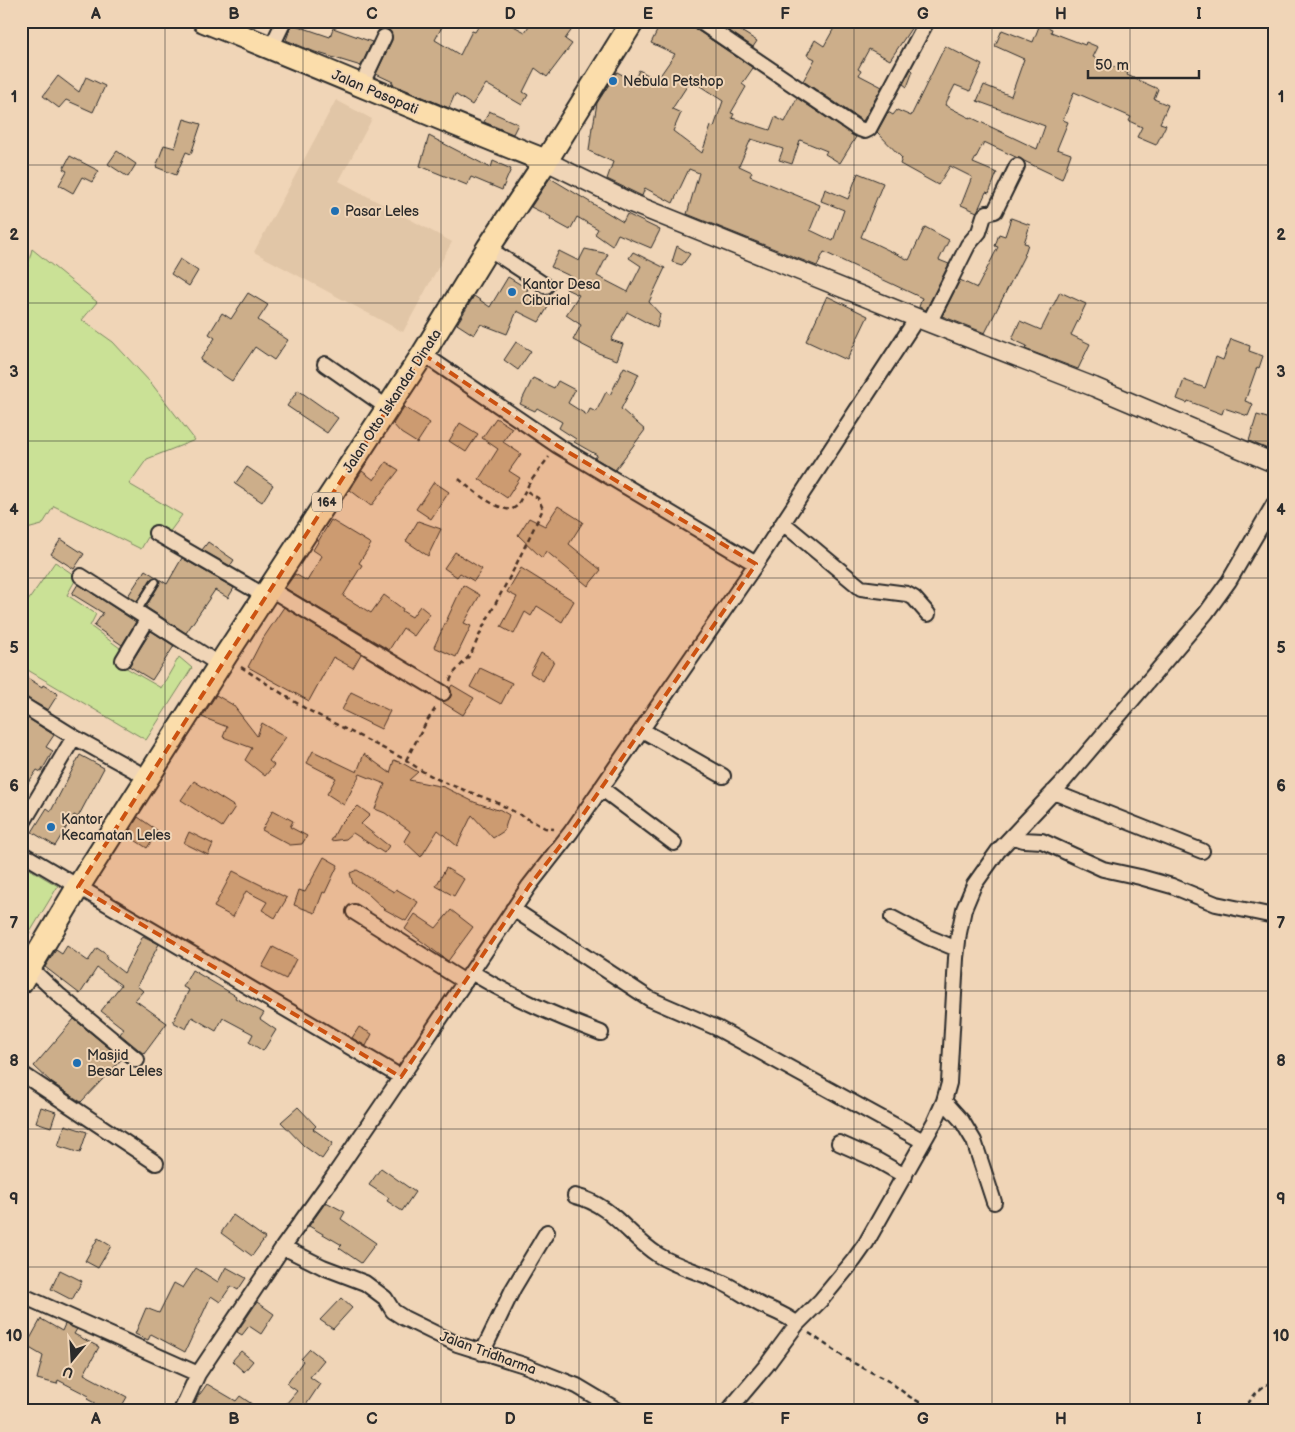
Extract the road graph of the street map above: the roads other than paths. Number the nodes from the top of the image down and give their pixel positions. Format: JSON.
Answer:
{"nodes":[{"id":1,"x":204,"y":21,"type":"edge"},
{"id":2,"x":284,"y":21,"type":"edge"},
{"id":3,"x":634,"y":21,"type":"edge"},
{"id":4,"x":699,"y":21,"type":"edge"},
{"id":5,"x":926,"y":21,"type":"edge"},
{"id":6,"x":384,"y":37,"type":"dead end"},
{"id":7,"x":271,"y":48,"type":"junction"},
{"id":8,"x":361,"y":86,"type":"junction"},
{"id":9,"x":546,"y":161,"type":"junction"},
{"id":10,"x":1017,"y":166,"type":"dead end"},
{"id":11,"x":488,"y":248,"type":"junction"},
{"id":12,"x":546,"y":286,"type":"dead end"},
{"id":13,"x":923,"y":320,"type":"junction"},
{"id":14,"x":423,"y":354,"type":"junction"},
{"id":15,"x":325,"y":364,"type":"dead end"},
{"id":16,"x":388,"y":408,"type":"junction"},
{"id":17,"x":1274,"y":464,"type":"edge"},
{"id":18,"x":1274,"y":504,"type":"edge"},
{"id":19,"x":783,"y":523,"type":"junction"},
{"id":20,"x":156,"y":533,"type":"dead end"},
{"id":21,"x":756,"y":564,"type":"junction"},
{"id":22,"x":81,"y":576,"type":"dead end"},
{"id":23,"x":155,"y":582,"type":"dead end"},
{"id":24,"x":268,"y":593,"type":"junction"},
{"id":25,"x":928,"y":614,"type":"dead end"},
{"id":26,"x":141,"y":616,"type":"junction"},
{"id":27,"x":123,"y":660,"type":"dead end"},
{"id":28,"x":223,"y":660,"type":"junction"},
{"id":29,"x":442,"y":693,"type":"road end"},
{"id":30,"x":21,"y":704,"type":"edge"},
{"id":31,"x":642,"y":730,"type":"junction"},
{"id":32,"x":74,"y":737,"type":"junction"},
{"id":33,"x":723,"y":776,"type":"dead end"},
{"id":34,"x":148,"y":778,"type":"junction"},
{"id":35,"x":601,"y":788,"type":"junction"},
{"id":36,"x":1053,"y":792,"type":"junction"},
{"id":37,"x":21,"y":826,"type":"edge"},
{"id":38,"x":1012,"y":836,"type":"junction"},
{"id":39,"x":674,"y":843,"type":"dead end"},
{"id":40,"x":1202,"y":851,"type":"dead end"},
{"id":41,"x":21,"y":853,"type":"edge"},
{"id":42,"x":78,"y":887,"type":"junction"},
{"id":43,"x":513,"y":909,"type":"junction"},
{"id":44,"x":354,"y":912,"type":"dead end"},
{"id":45,"x":1274,"y":916,"type":"edge"},
{"id":46,"x":892,"y":918,"type":"dead end"},
{"id":47,"x":957,"y":949,"type":"junction"},
{"id":48,"x":26,"y":975,"type":"edge"},
{"id":49,"x":468,"y":977,"type":"junction"},
{"id":50,"x":601,"y":1034,"type":"dead end"},
{"id":51,"x":137,"y":1060,"type":"dead end"},
{"id":52,"x":21,"y":1073,"type":"edge"},
{"id":53,"x":401,"y":1078,"type":"junction"},
{"id":54,"x":944,"y":1101,"type":"junction"},
{"id":55,"x":923,"y":1141,"type":"junction"},
{"id":56,"x":839,"y":1143,"type":"dead end"},
{"id":57,"x":156,"y":1163,"type":"dead end"},
{"id":58,"x":905,"y":1176,"type":"junction"},
{"id":59,"x":575,"y":1196,"type":"dead end"},
{"id":60,"x":994,"y":1202,"type":"dead end"},
{"id":61,"x":547,"y":1232,"type":"dead end"},
{"id":62,"x":283,"y":1247,"type":"junction"},
{"id":63,"x":21,"y":1295,"type":"edge"},
{"id":64,"x":798,"y":1324,"type":"junction"},
{"id":65,"x":482,"y":1353,"type":"junction"},
{"id":66,"x":198,"y":1374,"type":"junction"},
{"id":67,"x":181,"y":1411,"type":"edge"},
{"id":68,"x":619,"y":1411,"type":"edge"},
{"id":69,"x":728,"y":1411,"type":"edge"}],
"edges":[{"from":1,"to":7,"type":"main road","name":"Jalan Pasopati"},
{"from":2,"to":7,"type":"street"},
{"from":3,"to":9,"type":"main road","name":"Jalan Otto Iskandar Dinata","number":"164"},
{"from":4,"to":5,"type":"street"},
{"from":6,"to":8,"type":"street"},
{"from":7,"to":8,"type":"main road","name":"Jalan Pasopati"},
{"from":8,"to":9,"type":"main road","name":"Jalan Pasopati"},
{"from":9,"to":11,"type":"main road","name":"Jalan Otto Iskandar Dinata","number":"164"},
{"from":9,"to":13,"type":"street"},
{"from":10,"to":13,"type":"street"},
{"from":11,"to":12,"type":"street"},
{"from":11,"to":14,"type":"main road","name":"Jalan Otto Iskandar Dinata","number":"164"},
{"from":13,"to":17,"type":"street"},
{"from":13,"to":19,"type":"street"},
{"from":14,"to":16,"type":"main road","name":"Jalan Otto Iskandar Dinata","number":"164"},
{"from":14,"to":21,"type":"street"},
{"from":15,"to":16,"type":"street"},
{"from":16,"to":24,"type":"main road","name":"Jalan Otto Iskandar Dinata","number":"164"},
{"from":18,"to":36,"type":"street"},
{"from":19,"to":21,"type":"street"},
{"from":19,"to":25,"type":"street"},
{"from":20,"to":24,"type":"street"},
{"from":21,"to":31,"type":"street"},
{"from":22,"to":26,"type":"street"},
{"from":23,"to":26,"type":"lane"},
{"from":24,"to":28,"type":"main road","name":"Jalan Otto Iskandar Dinata","number":"164"},
{"from":24,"to":29,"type":"street"},
{"from":26,"to":27,"type":"street"},
{"from":26,"to":28,"type":"street"},
{"from":28,"to":34,"type":"main road","name":"Jalan Otto Iskandar Dinata","number":"164"},
{"from":30,"to":32,"type":"street"},
{"from":31,"to":33,"type":"street"},
{"from":31,"to":35,"type":"street"},
{"from":32,"to":34,"type":"street"},
{"from":32,"to":37,"type":"street"},
{"from":34,"to":42,"type":"main road","name":"Jalan Otto Iskandar Dinata","number":"164"},
{"from":35,"to":39,"type":"street"},
{"from":35,"to":43,"type":"street"},
{"from":36,"to":38,"type":"street"},
{"from":36,"to":40,"type":"street"},
{"from":38,"to":45,"type":"street"},
{"from":38,"to":47,"type":"street"},
{"from":41,"to":42,"type":"street"},
{"from":42,"to":48,"type":"main road","name":"Jalan Otto Iskandar Dinata","number":"164"},
{"from":42,"to":53,"type":"street"},
{"from":43,"to":49,"type":"street"},
{"from":43,"to":55,"type":"street"},
{"from":44,"to":49,"type":"street"},
{"from":46,"to":47,"type":"street"},
{"from":47,"to":54,"type":"street"},
{"from":48,"to":51,"type":"street"},
{"from":49,"to":50,"type":"street"},
{"from":49,"to":53,"type":"street"},
{"from":52,"to":57,"type":"street"},
{"from":53,"to":62,"type":"street"},
{"from":54,"to":55,"type":"street"},
{"from":54,"to":60,"type":"street"},
{"from":55,"to":58,"type":"street"},
{"from":56,"to":58,"type":"street"},
{"from":58,"to":64,"type":"street"},
{"from":59,"to":64,"type":"street"},
{"from":61,"to":65,"type":"street"},
{"from":62,"to":65,"type":"street","name":"Jalan Tridharma"},
{"from":62,"to":66,"type":"street"},
{"from":63,"to":66,"type":"street"},
{"from":64,"to":69,"type":"street"},
{"from":65,"to":68,"type":"street","name":"Jalan Tridharma"},
{"from":66,"to":67,"type":"street"}]}
